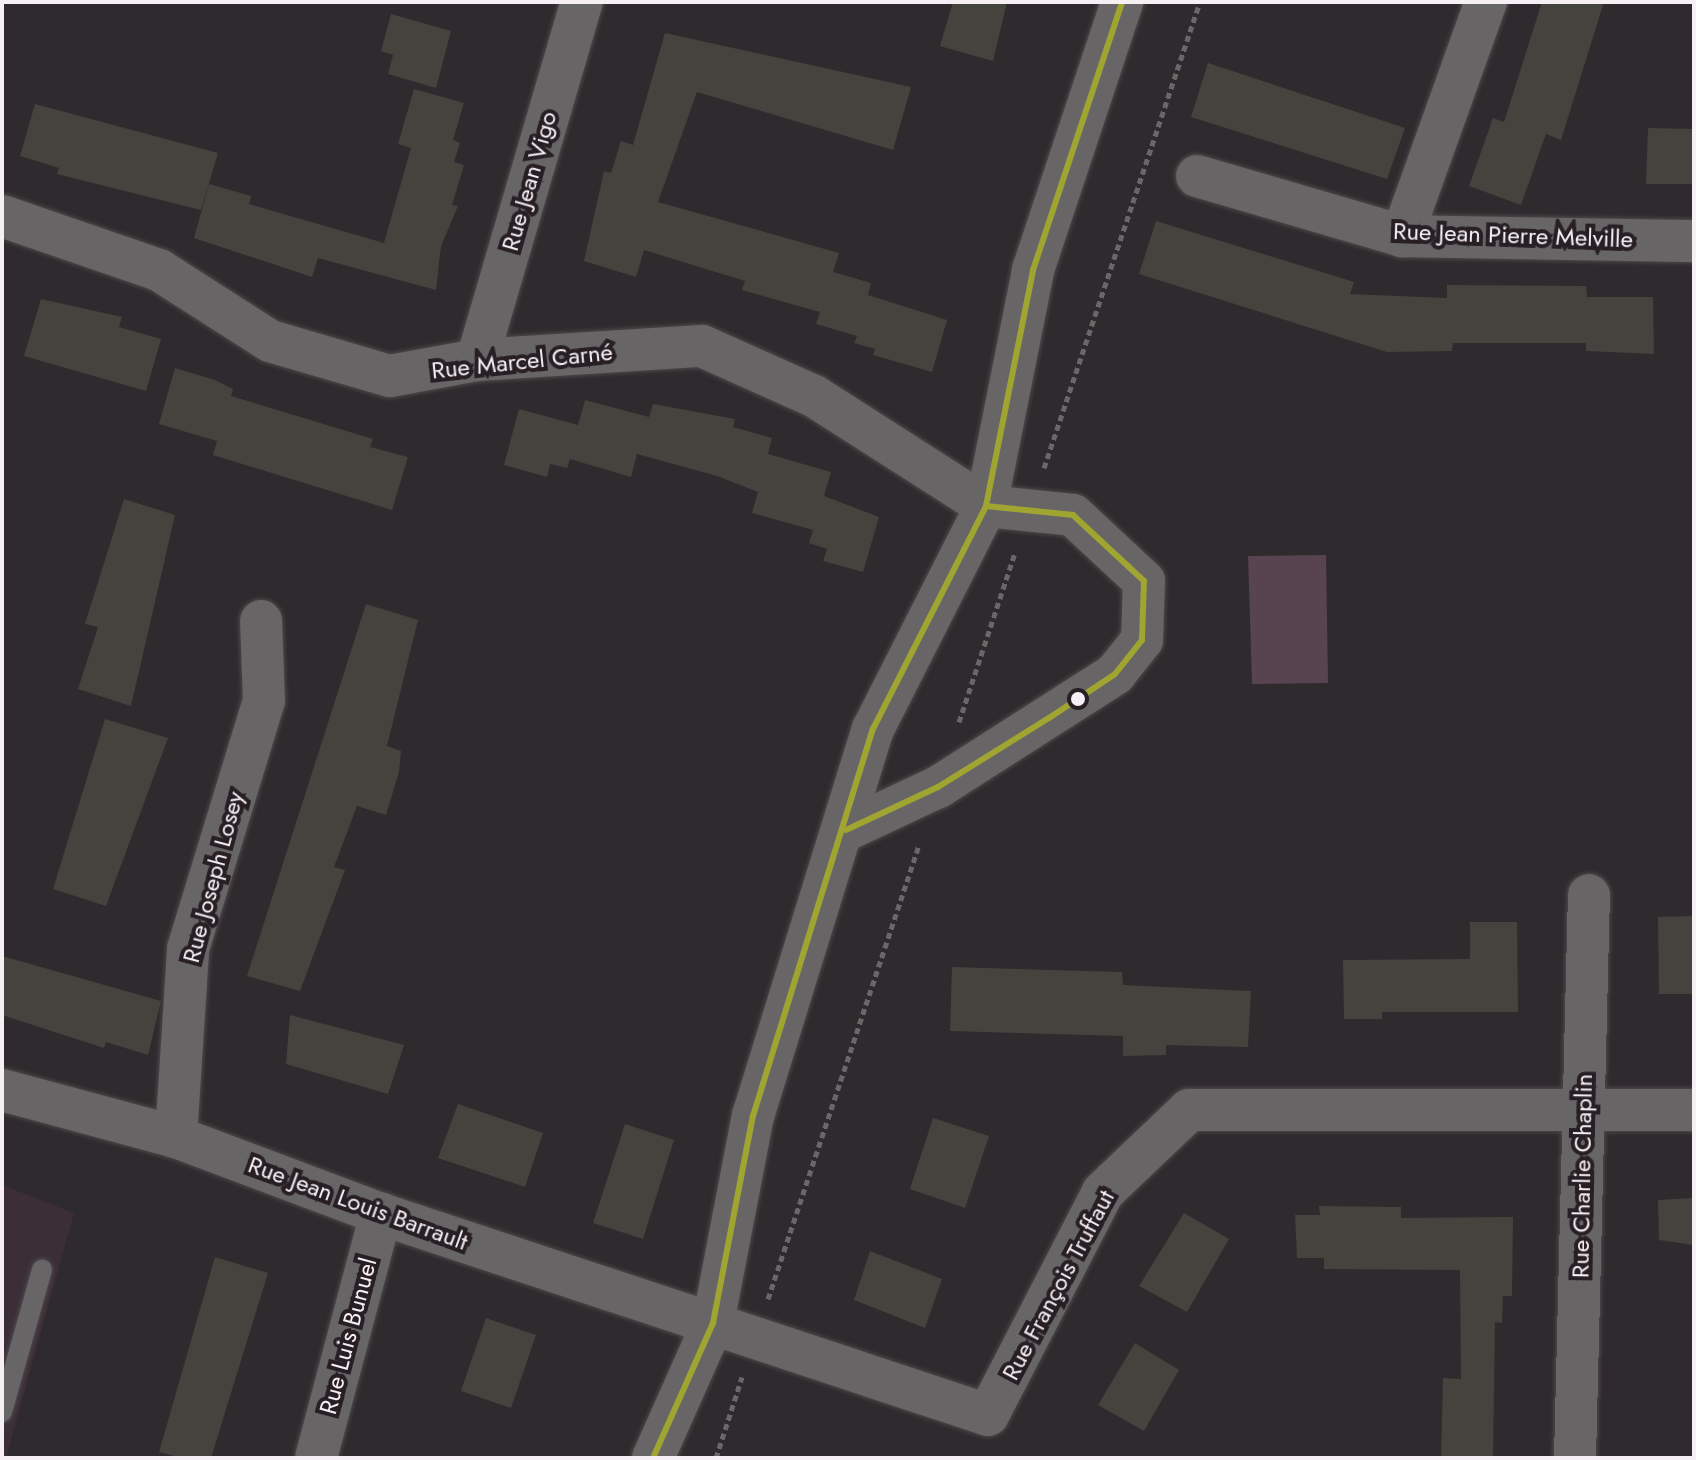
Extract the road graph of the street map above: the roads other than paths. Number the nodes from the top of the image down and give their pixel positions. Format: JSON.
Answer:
{"nodes":[{"id":1,"x":582,"y":2,"type":"edge"},
{"id":2,"x":1122,"y":2,"type":"edge"},
{"id":3,"x":1486,"y":2,"type":"edge"},
{"id":4,"x":1197,"y":176,"type":"dead end"},
{"id":5,"x":2,"y":216,"type":"edge"},
{"id":6,"x":1402,"y":236,"type":"junction"},
{"id":7,"x":1694,"y":241,"type":"edge"},
{"id":8,"x":477,"y":360,"type":"junction"},
{"id":9,"x":986,"y":506,"type":"junction"},
{"id":10,"x":261,"y":621,"type":"dead end"},
{"id":11,"x":846,"y":830,"type":"junction"},
{"id":12,"x":1589,"y":895,"type":"dead end"},
{"id":13,"x":2,"y":1090,"type":"edge"},
{"id":14,"x":1583,"y":1108,"type":"junction"},
{"id":15,"x":1694,"y":1110,"type":"edge"},
{"id":16,"x":176,"y":1137,"type":"junction"},
{"id":17,"x":381,"y":1214,"type":"junction"},
{"id":18,"x":42,"y":1270,"type":"dead end"},
{"id":19,"x":713,"y":1323,"type":"junction"},
{"id":20,"x":2,"y":1412,"type":"edge"},
{"id":21,"x":316,"y":1458,"type":"edge"},
{"id":22,"x":653,"y":1458,"type":"edge"},
{"id":23,"x":1575,"y":1458,"type":"edge"}],
"edges":[{"from":1,"to":8,"type":"street","name":"Rue Jean Vigo"},
{"from":2,"to":9,"type":"street"},
{"from":3,"to":6,"type":"street"},
{"from":4,"to":6,"type":"street","name":"Rue Jean Pierre Melville"},
{"from":5,"to":8,"type":"street","name":"Rue Marcel Carné"},
{"from":6,"to":7,"type":"street","name":"Rue Jean Pierre Melville"},
{"from":8,"to":9,"type":"street","name":"Rue Marcel Carné"},
{"from":9,"to":11,"type":"street"},
{"from":9,"to":11,"type":"street"},
{"from":10,"to":16,"type":"street","name":"Rue Joseph Losey"},
{"from":11,"to":19,"type":"street"},
{"from":12,"to":14,"type":"street","name":"Rue Charlie Chaplin"},
{"from":13,"to":16,"type":"street","name":"Rue Jean Louis Barrault"},
{"from":14,"to":15,"type":"street","name":"Rue François Truffaut"},
{"from":14,"to":19,"type":"street","name":"Rue François Truffaut"},
{"from":14,"to":23,"type":"street","name":"Rue Charlie Chaplin"},
{"from":16,"to":17,"type":"street","name":"Rue Jean Louis Barrault"},
{"from":17,"to":19,"type":"street","name":"Rue Jean Louis Barrault"},
{"from":17,"to":21,"type":"street","name":"Rue Luis Bunuel"},
{"from":18,"to":20,"type":"lane"},
{"from":19,"to":22,"type":"street"}]}
